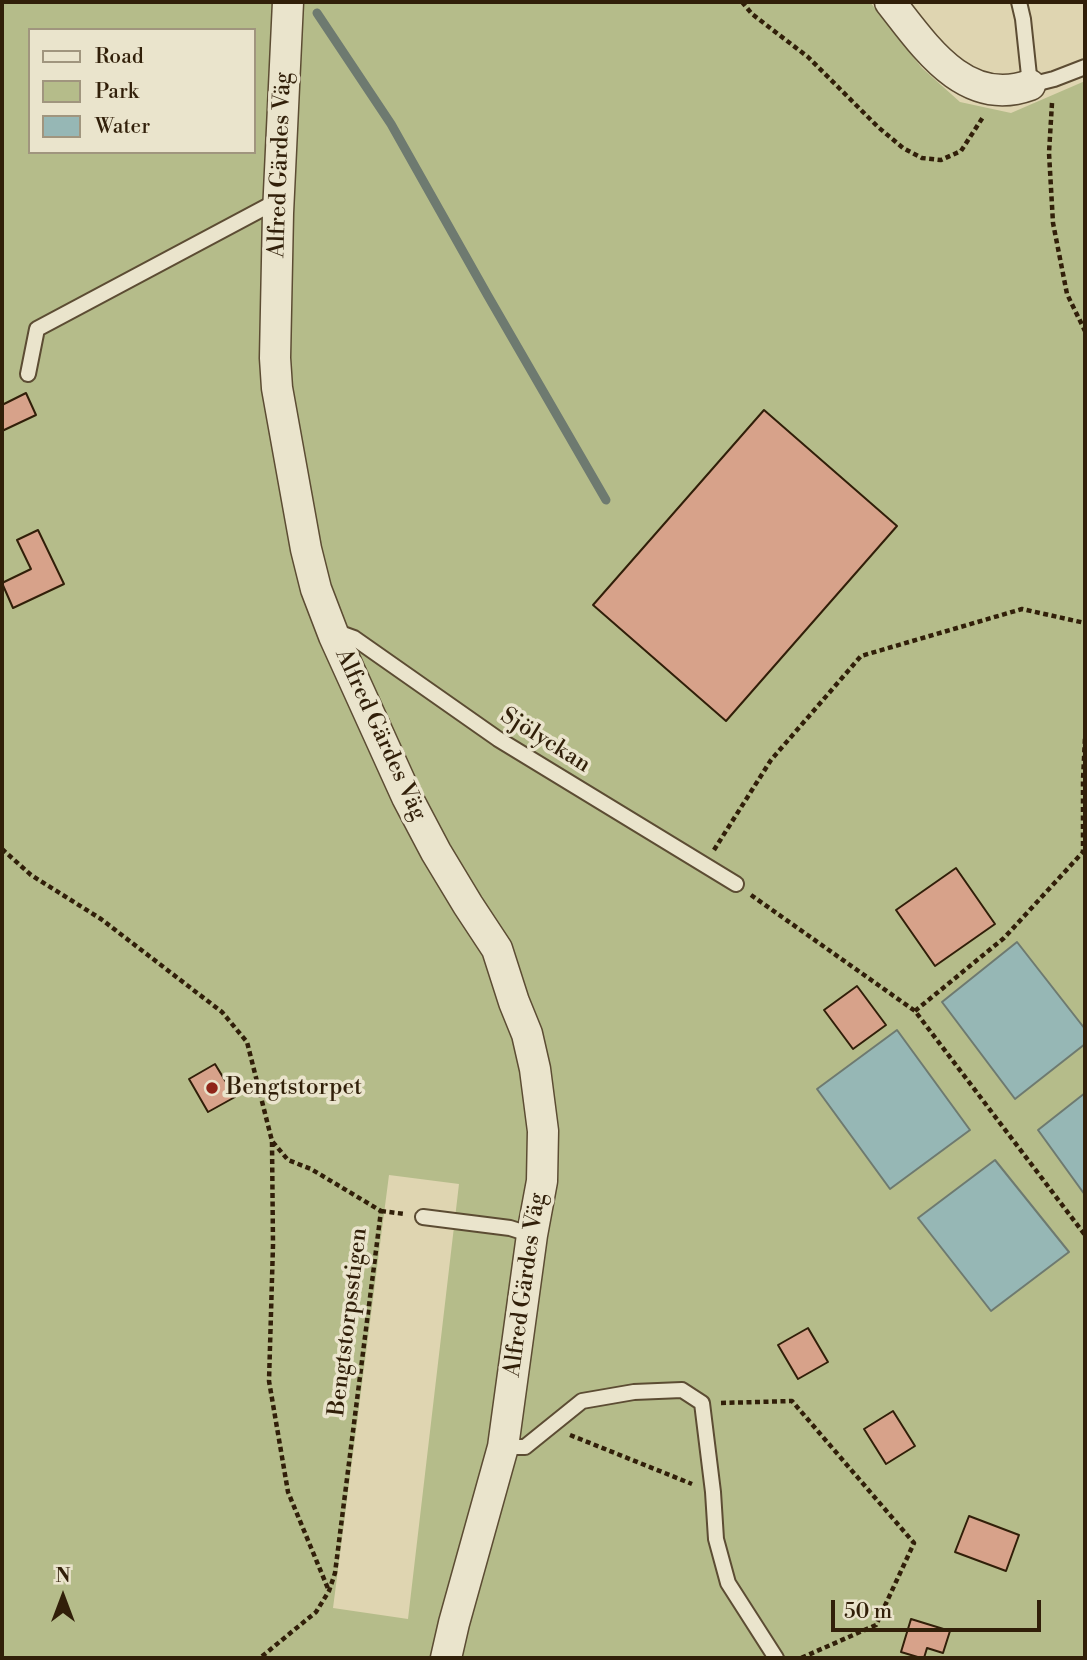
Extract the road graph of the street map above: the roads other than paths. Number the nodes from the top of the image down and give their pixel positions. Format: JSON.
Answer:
{"nodes":[{"id":1,"x":288,"y":2,"type":"edge"},
{"id":2,"x":890,"y":2,"type":"edge"},
{"id":3,"x":1019,"y":2,"type":"edge"},
{"id":4,"x":1085,"y":67,"type":"edge"},
{"id":5,"x":1042,"y":82,"type":"junction"},
{"id":6,"x":279,"y":200,"type":"junction"},
{"id":7,"x":28,"y":374,"type":"dead end"},
{"id":8,"x":334,"y":635,"type":"junction"},
{"id":9,"x":736,"y":884,"type":"road end"},
{"id":10,"x":423,"y":1217,"type":"dead end"},
{"id":11,"x":533,"y":1235,"type":"junction"},
{"id":12,"x":503,"y":1447,"type":"junction"},
{"id":13,"x":446,"y":1658,"type":"edge"},
{"id":14,"x":776,"y":1658,"type":"edge"}],
"edges":[{"from":1,"to":6,"type":"street","name":"Alfred Gärdes Väg"},
{"from":2,"to":5,"type":"street"},
{"from":3,"to":5,"type":"lane"},
{"from":4,"to":5,"type":"lane"},
{"from":6,"to":7,"type":"lane"},
{"from":6,"to":8,"type":"street","name":"Alfred Gärdes Väg"},
{"from":8,"to":9,"type":"lane","name":"Sjölyckan"},
{"from":8,"to":11,"type":"street","name":"Alfred Gärdes Väg"},
{"from":10,"to":11,"type":"lane"},
{"from":11,"to":12,"type":"street","name":"Alfred Gärdes Väg"},
{"from":12,"to":13,"type":"street","name":"Alfred Gärdes Väg"},
{"from":12,"to":14,"type":"lane"}]}
